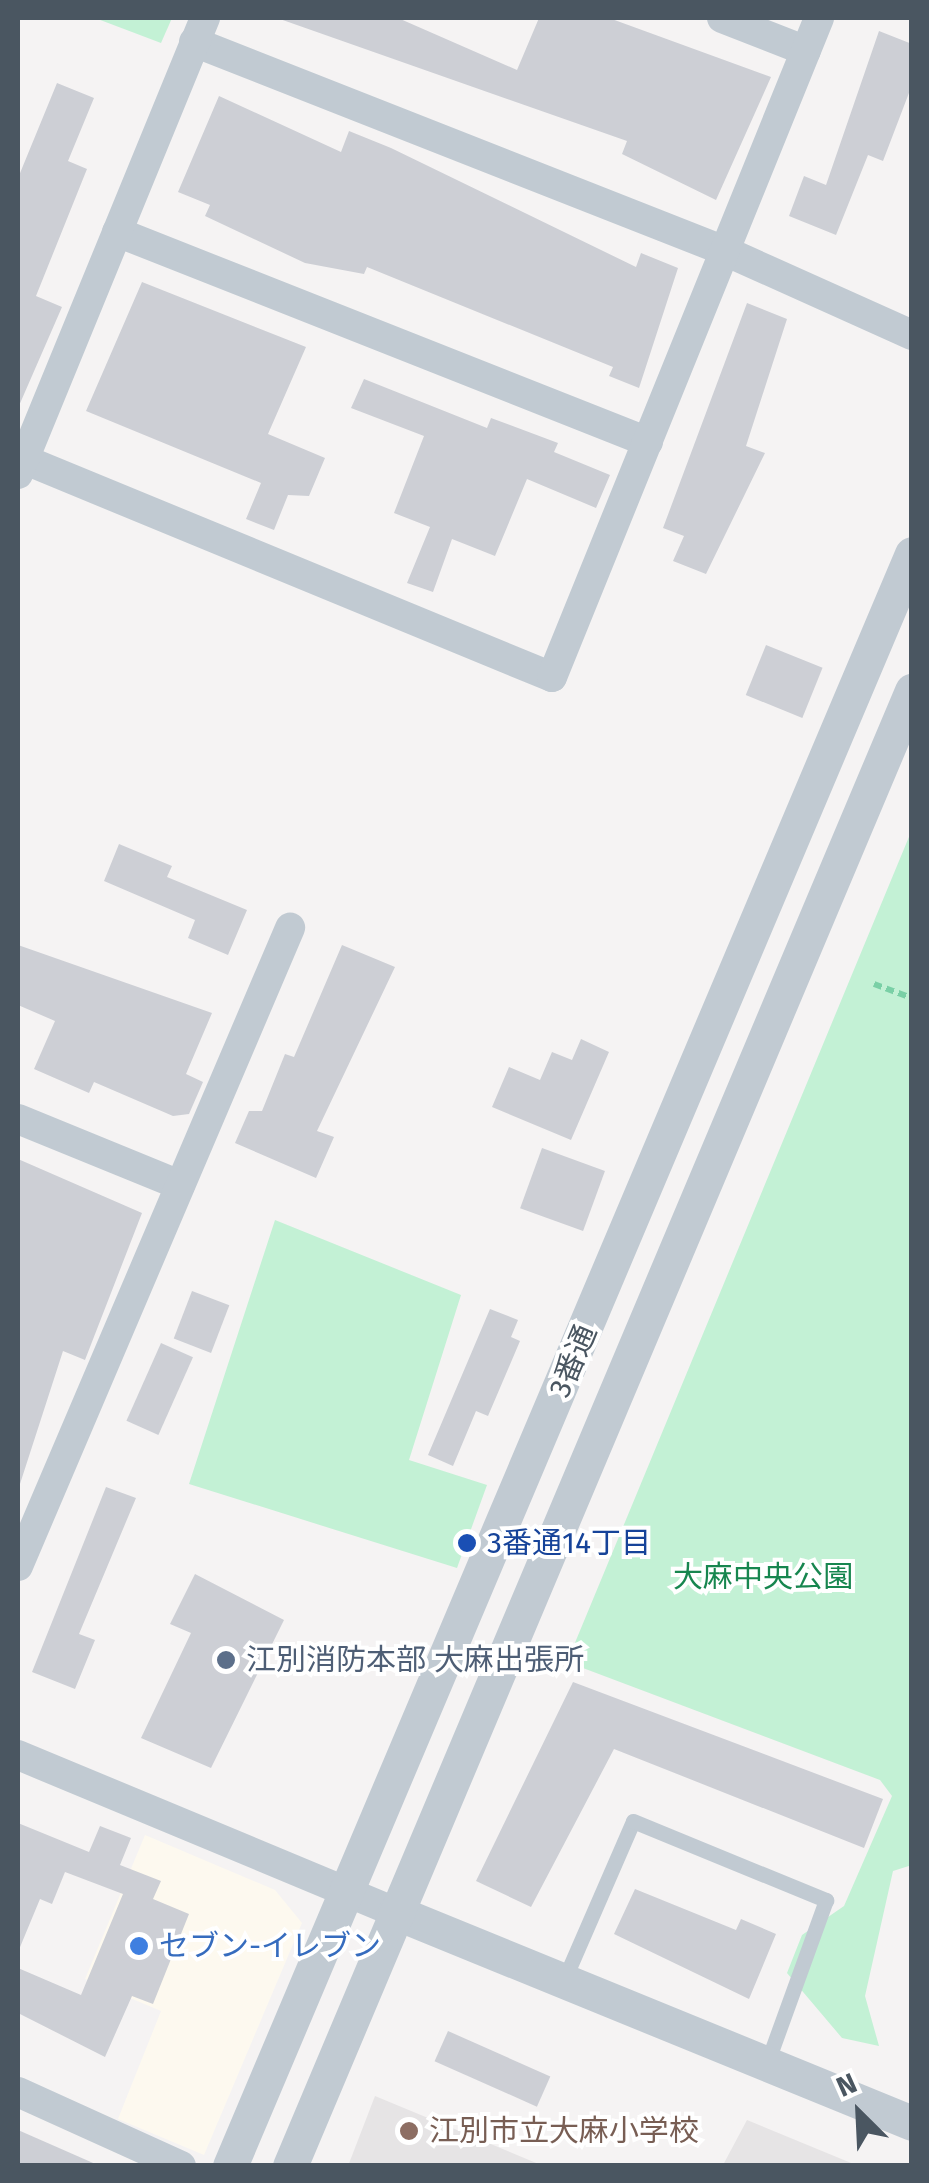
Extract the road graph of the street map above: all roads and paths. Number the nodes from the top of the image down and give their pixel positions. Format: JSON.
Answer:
{"nodes":[{"id":1,"x":722,"y":18,"type":"edge"},
{"id":2,"x":819,"y":18,"type":"edge"},
{"id":3,"x":199,"y":30,"type":"edge"},
{"id":4,"x":806,"y":51,"type":"junction"},
{"id":5,"x":117,"y":232,"type":"junction"},
{"id":6,"x":725,"y":251,"type":"junction"},
{"id":7,"x":912,"y":335,"type":"edge"},
{"id":8,"x":648,"y":442,"type":"junction"},
{"id":9,"x":20,"y":467,"type":"edge"},
{"id":10,"x":912,"y":554,"type":"edge"},
{"id":11,"x":912,"y":692,"type":"edge"},
{"id":12,"x":290,"y":928,"type":"dead end"},
{"id":13,"x":874,"y":984,"type":"dead end"},
{"id":14,"x":912,"y":998,"type":"edge"},
{"id":15,"x":18,"y":1119,"type":"edge"},
{"id":16,"x":180,"y":1185,"type":"junction"},
{"id":17,"x":18,"y":1566,"type":"edge"},
{"id":18,"x":18,"y":1755,"type":"edge"},
{"id":19,"x":344,"y":1893,"type":"junction"},
{"id":20,"x":396,"y":1912,"type":"junction"},
{"id":21,"x":564,"y":1980,"type":"junction"},
{"id":22,"x":767,"y":2064,"type":"junction"},
{"id":23,"x":18,"y":2092,"type":"edge"},
{"id":24,"x":912,"y":2122,"type":"edge"},
{"id":25,"x":181,"y":2166,"type":"edge"},
{"id":26,"x":230,"y":2166,"type":"edge"},
{"id":27,"x":290,"y":2166,"type":"edge"}],
"edges":[{"from":1,"to":4,"type":"street"},
{"from":2,"to":4,"type":"street"},
{"from":3,"to":5,"type":"street"},
{"from":3,"to":6,"type":"street"},
{"from":4,"to":6,"type":"street"},
{"from":5,"to":8,"type":"street"},
{"from":5,"to":9,"type":"street"},
{"from":6,"to":7,"type":"street"},
{"from":6,"to":8,"type":"street"},
{"from":8,"to":9,"type":"street"},
{"from":10,"to":19,"type":"street","name":"3番通"},
{"from":11,"to":20,"type":"street","name":"3番通"},
{"from":12,"to":16,"type":"street"},
{"from":13,"to":14,"type":"path"},
{"from":15,"to":16,"type":"street"},
{"from":16,"to":17,"type":"street"},
{"from":18,"to":19,"type":"street"},
{"from":19,"to":20,"type":"street"},
{"from":19,"to":26,"type":"street","name":"3番通"},
{"from":20,"to":21,"type":"street"},
{"from":20,"to":27,"type":"street","name":"3番通"},
{"from":21,"to":22,"type":"street"},
{"from":21,"to":22,"type":"lane"},
{"from":22,"to":24,"type":"street"},
{"from":23,"to":25,"type":"street"}]}
